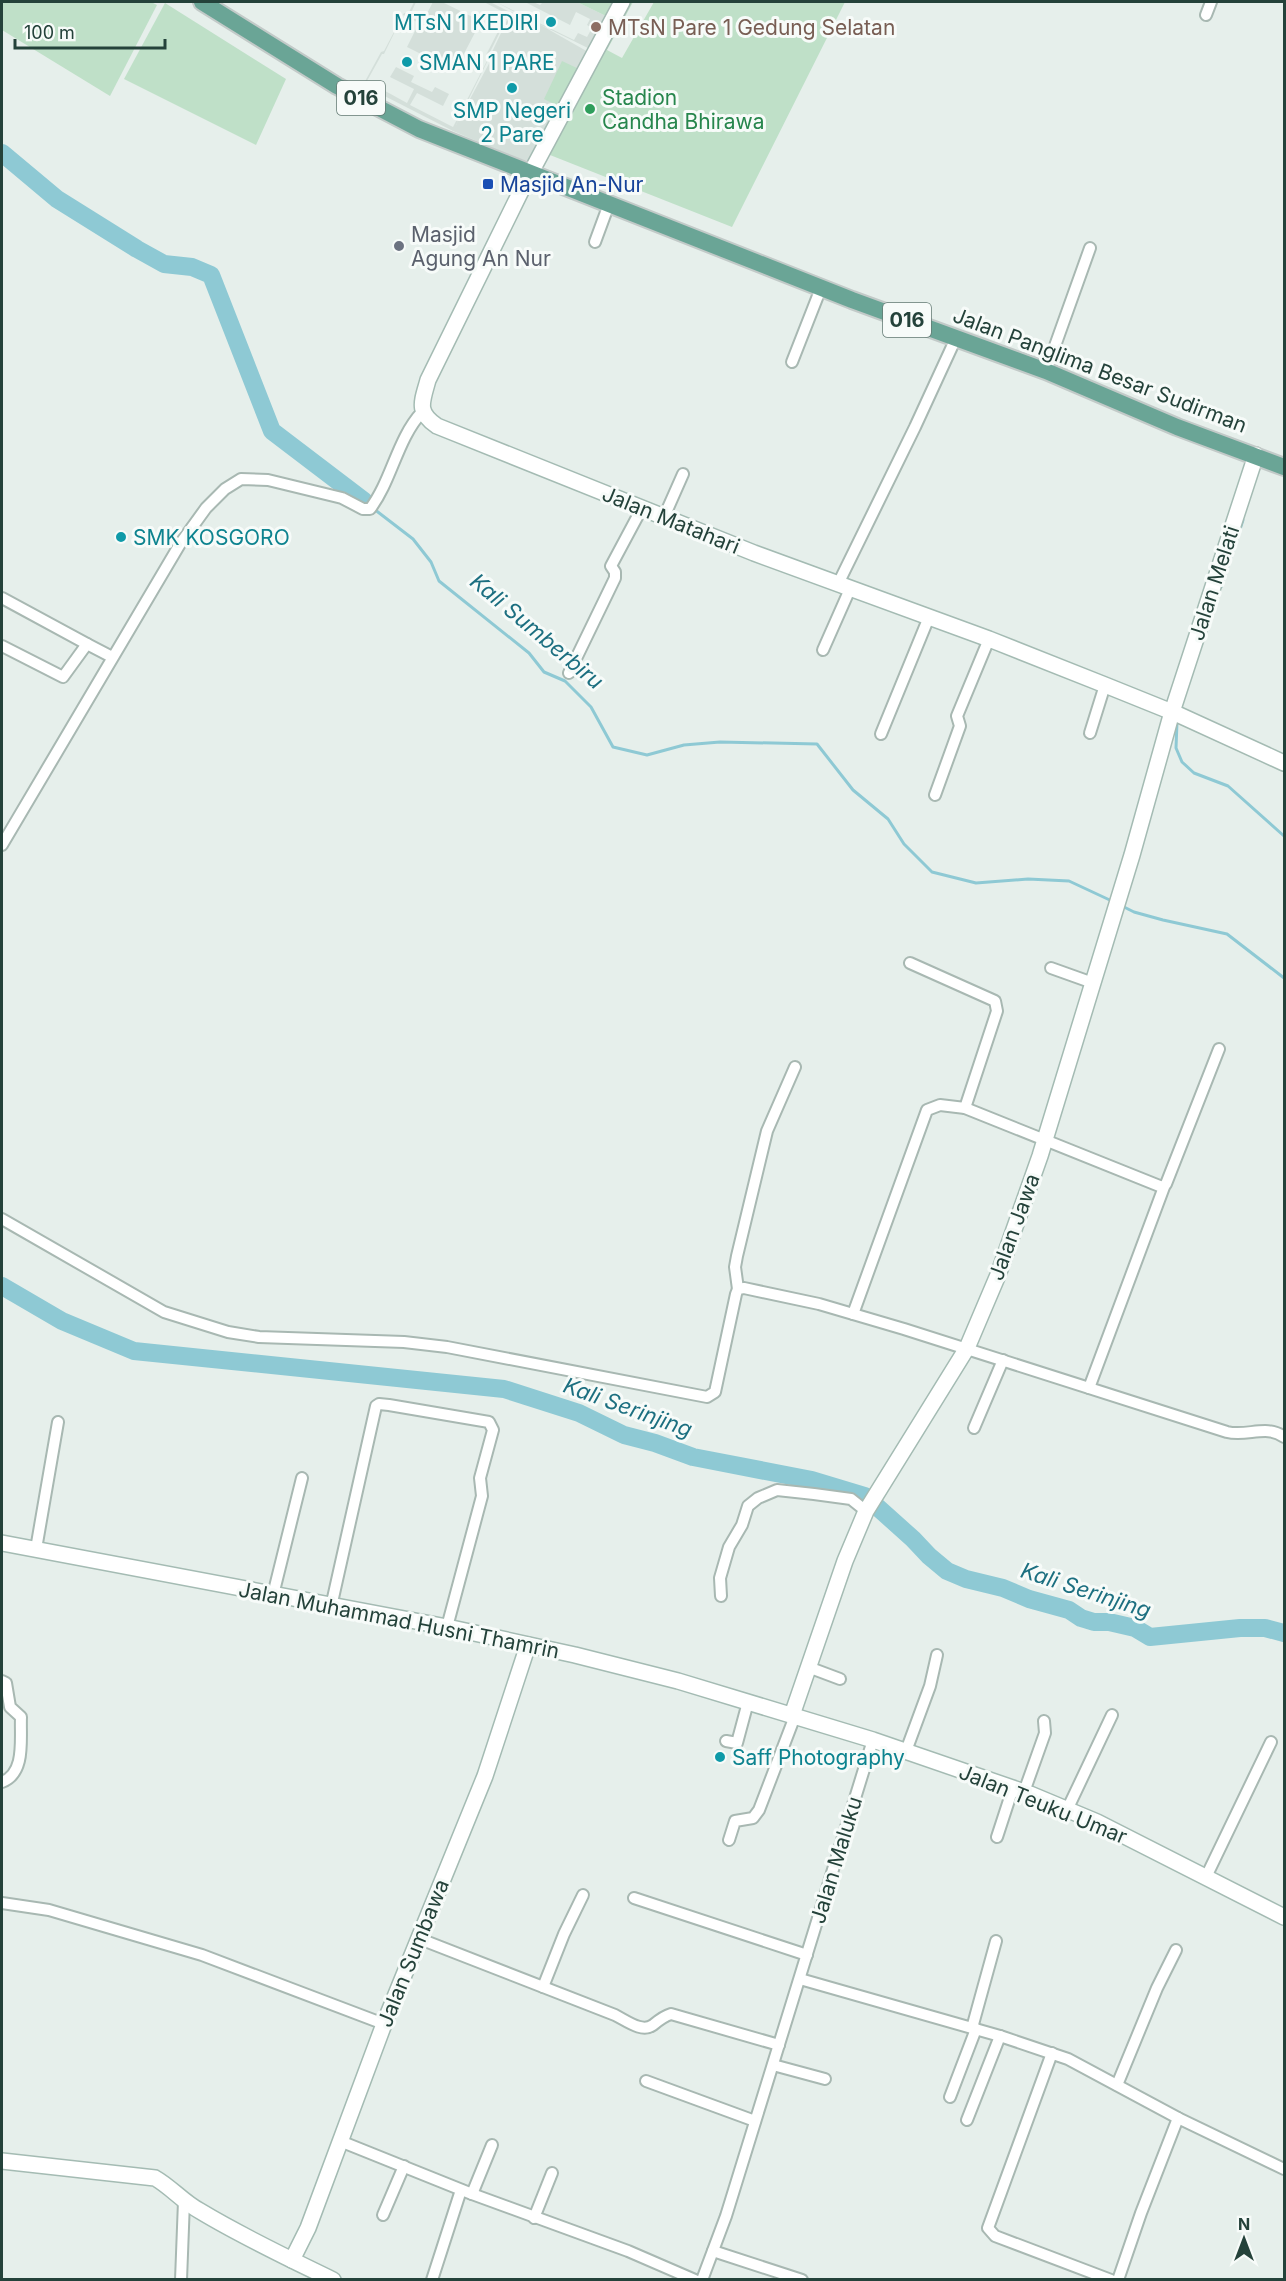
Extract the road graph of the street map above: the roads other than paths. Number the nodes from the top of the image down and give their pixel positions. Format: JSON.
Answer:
{"nodes":[{"id":1,"x":202,"y":2,"type":"edge"},
{"id":2,"x":622,"y":2,"type":"edge"},
{"id":3,"x":1210,"y":2,"type":"edge"},
{"id":4,"x":1206,"y":15,"type":"dead end"},
{"id":5,"x":530,"y":174,"type":"junction"},
{"id":6,"x":609,"y":204,"type":"junction"},
{"id":7,"x":595,"y":242,"type":"dead end"},
{"id":8,"x":1090,"y":248,"type":"dead end"},
{"id":9,"x":821,"y":288,"type":"junction"},
{"id":10,"x":956,"y":338,"type":"junction"},
{"id":11,"x":792,"y":362,"type":"dead end"},
{"id":12,"x":1046,"y":371,"type":"junction"},
{"id":13,"x":422,"y":412,"type":"junction"},
{"id":14,"x":1256,"y":455,"type":"junction"},
{"id":15,"x":1284,"y":466,"type":"edge"},
{"id":16,"x":683,"y":474,"type":"dead end"},
{"id":17,"x":642,"y":508,"type":"junction"},
{"id":18,"x":664,"y":517,"type":"junction"},
{"id":19,"x":844,"y":587,"type":"junction"},
{"id":20,"x":2,"y":598,"type":"edge"},
{"id":21,"x":929,"y":616,"type":"junction"},
{"id":22,"x":989,"y":639,"type":"junction"},
{"id":23,"x":87,"y":644,"type":"junction"},
{"id":24,"x":2,"y":646,"type":"edge"},
{"id":25,"x":823,"y":650,"type":"dead end"},
{"id":26,"x":112,"y":657,"type":"junction"},
{"id":27,"x":569,"y":673,"type":"dead end"},
{"id":28,"x":1105,"y":685,"type":"junction"},
{"id":29,"x":1178,"y":714,"type":"junction"},
{"id":30,"x":1090,"y":733,"type":"dead end"},
{"id":31,"x":881,"y":734,"type":"dead end"},
{"id":32,"x":1284,"y":763,"type":"edge"},
{"id":33,"x":935,"y":795,"type":"dead end"},
{"id":34,"x":2,"y":845,"type":"edge"},
{"id":35,"x":910,"y":963,"type":"dead end"},
{"id":36,"x":1051,"y":968,"type":"dead end"},
{"id":37,"x":1093,"y":983,"type":"junction"},
{"id":38,"x":1219,"y":1049,"type":"dead end"},
{"id":39,"x":795,"y":1067,"type":"dead end"},
{"id":40,"x":965,"y":1108,"type":"junction"},
{"id":41,"x":1045,"y":1141,"type":"junction"},
{"id":42,"x":1164,"y":1186,"type":"junction"},
{"id":43,"x":2,"y":1219,"type":"edge"},
{"id":44,"x":738,"y":1289,"type":"junction"},
{"id":45,"x":853,"y":1314,"type":"junction"},
{"id":46,"x":967,"y":1348,"type":"junction"},
{"id":47,"x":1003,"y":1360,"type":"junction"},
{"id":48,"x":1089,"y":1388,"type":"junction"},
{"id":49,"x":58,"y":1422,"type":"dead end"},
{"id":50,"x":974,"y":1428,"type":"dead end"},
{"id":51,"x":1284,"y":1437,"type":"edge"},
{"id":52,"x":302,"y":1478,"type":"dead end"},
{"id":53,"x":867,"y":1509,"type":"junction"},
{"id":54,"x":2,"y":1543,"type":"edge"},
{"id":55,"x":36,"y":1549,"type":"junction"},
{"id":56,"x":273,"y":1595,"type":"junction"},
{"id":57,"x":721,"y":1596,"type":"dead end"},
{"id":58,"x":331,"y":1607,"type":"junction"},
{"id":59,"x":447,"y":1627,"type":"junction"},
{"id":60,"x":528,"y":1645,"type":"junction"},
{"id":61,"x":937,"y":1655,"type":"dead end"},
{"id":62,"x":808,"y":1667,"type":"junction"},
{"id":63,"x":840,"y":1679,"type":"dead end"},
{"id":64,"x":2,"y":1681,"type":"edge"},
{"id":65,"x":748,"y":1702,"type":"junction"},
{"id":66,"x":1112,"y":1714,"type":"dead end"},
{"id":67,"x":794,"y":1715,"type":"junction"},
{"id":68,"x":1044,"y":1721,"type":"dead end"},
{"id":69,"x":873,"y":1740,"type":"junction"},
{"id":70,"x":726,"y":1741,"type":"dead end"},
{"id":71,"x":1271,"y":1742,"type":"dead end"},
{"id":72,"x":906,"y":1751,"type":"junction"},
{"id":73,"x":2,"y":1782,"type":"edge"},
{"id":74,"x":1019,"y":1790,"type":"junction"},
{"id":75,"x":1067,"y":1810,"type":"junction"},
{"id":76,"x":997,"y":1837,"type":"dead end"},
{"id":77,"x":729,"y":1840,"type":"dead end"},
{"id":78,"x":1206,"y":1877,"type":"junction"},
{"id":79,"x":583,"y":1895,"type":"dead end"},
{"id":80,"x":634,"y":1898,"type":"dead end"},
{"id":81,"x":2,"y":1903,"type":"edge"},
{"id":82,"x":1284,"y":1917,"type":"edge"},
{"id":83,"x":420,"y":1939,"type":"junction"},
{"id":84,"x":996,"y":1941,"type":"dead end"},
{"id":85,"x":1176,"y":1950,"type":"dead end"},
{"id":86,"x":807,"y":1955,"type":"junction"},
{"id":87,"x":800,"y":1979,"type":"junction"},
{"id":88,"x":543,"y":1987,"type":"junction"},
{"id":89,"x":384,"y":2024,"type":"junction"},
{"id":90,"x":974,"y":2028,"type":"junction"},
{"id":91,"x":1000,"y":2036,"type":"junction"},
{"id":92,"x":779,"y":2045,"type":"junction"},
{"id":93,"x":1052,"y":2052,"type":"junction"},
{"id":94,"x":773,"y":2065,"type":"junction"},
{"id":95,"x":825,"y":2079,"type":"dead end"},
{"id":96,"x":646,"y":2080,"type":"dead end"},
{"id":97,"x":1117,"y":2085,"type":"junction"},
{"id":98,"x":950,"y":2097,"type":"dead end"},
{"id":99,"x":1178,"y":2118,"type":"junction"},
{"id":100,"x":967,"y":2120,"type":"dead end"},
{"id":101,"x":755,"y":2121,"type":"junction"},
{"id":102,"x":340,"y":2141,"type":"junction"},
{"id":103,"x":492,"y":2145,"type":"dead end"},
{"id":104,"x":2,"y":2161,"type":"edge"},
{"id":105,"x":404,"y":2166,"type":"junction"},
{"id":106,"x":1284,"y":2169,"type":"edge"},
{"id":107,"x":552,"y":2173,"type":"dead end"},
{"id":108,"x":467,"y":2192,"type":"junction"},
{"id":109,"x":184,"y":2201,"type":"junction"},
{"id":110,"x":383,"y":2215,"type":"dead end"},
{"id":111,"x":534,"y":2218,"type":"junction"},
{"id":112,"x":713,"y":2251,"type":"junction"},
{"id":113,"x":292,"y":2260,"type":"junction"},
{"id":114,"x":180,"y":2280,"type":"edge"},
{"id":115,"x":333,"y":2280,"type":"edge"},
{"id":116,"x":432,"y":2280,"type":"edge"},
{"id":117,"x":695,"y":2280,"type":"edge"},
{"id":118,"x":702,"y":2280,"type":"edge"},
{"id":119,"x":802,"y":2280,"type":"edge"},
{"id":120,"x":1111,"y":2280,"type":"edge"},
{"id":121,"x":1118,"y":2280,"type":"edge"}],
"edges":[{"from":1,"to":5,"type":"main road","number":"016"},
{"from":2,"to":5,"type":"street"},
{"from":3,"to":4,"type":"street"},
{"from":5,"to":6,"type":"main road","name":"Jalan Panglima Besar Sudirman","number":"016"},
{"from":5,"to":13,"type":"street"},
{"from":6,"to":7,"type":"street"},
{"from":6,"to":9,"type":"main road","name":"Jalan Panglima Besar Sudirman","number":"016"},
{"from":8,"to":12,"type":"street"},
{"from":9,"to":10,"type":"main road","name":"Jalan Panglima Besar Sudirman","number":"016"},
{"from":9,"to":11,"type":"street"},
{"from":10,"to":12,"type":"main road","name":"Jalan Panglima Besar Sudirman","number":"016"},
{"from":10,"to":19,"type":"street"},
{"from":12,"to":14,"type":"main road","name":"Jalan Panglima Besar Sudirman","number":"016"},
{"from":13,"to":17,"type":"street","name":"Jalan Matahari"},
{"from":13,"to":26,"type":"street"},
{"from":14,"to":15,"type":"main road","name":"Jalan Panglima Besar Sudirman","number":"016"},
{"from":14,"to":29,"type":"street","name":"Jalan Melati"},
{"from":16,"to":18,"type":"street"},
{"from":17,"to":18,"type":"street","name":"Jalan Matahari"},
{"from":17,"to":27,"type":"street"},
{"from":18,"to":19,"type":"street","name":"Jalan Matahari"},
{"from":19,"to":21,"type":"street","name":"Jalan Matahari"},
{"from":19,"to":25,"type":"street"},
{"from":20,"to":23,"type":"street"},
{"from":21,"to":22,"type":"street","name":"Jalan Matahari"},
{"from":21,"to":31,"type":"street"},
{"from":22,"to":28,"type":"street","name":"Jalan Matahari"},
{"from":22,"to":33,"type":"street"},
{"from":23,"to":24,"type":"street"},
{"from":23,"to":26,"type":"street"},
{"from":26,"to":34,"type":"street"},
{"from":28,"to":29,"type":"street","name":"Jalan Matahari"},
{"from":28,"to":30,"type":"street"},
{"from":29,"to":32,"type":"street","name":"Jalan Matahari"},
{"from":29,"to":37,"type":"street","name":"Jalan Jawa"},
{"from":35,"to":40,"type":"street"},
{"from":36,"to":37,"type":"street"},
{"from":37,"to":41,"type":"street","name":"Jalan Jawa"},
{"from":38,"to":42,"type":"street"},
{"from":39,"to":44,"type":"street"},
{"from":40,"to":41,"type":"street"},
{"from":40,"to":45,"type":"street"},
{"from":41,"to":42,"type":"street"},
{"from":41,"to":46,"type":"street","name":"Jalan Jawa"},
{"from":42,"to":48,"type":"street"},
{"from":43,"to":44,"type":"street"},
{"from":44,"to":45,"type":"street"},
{"from":45,"to":46,"type":"street"},
{"from":46,"to":47,"type":"street"},
{"from":46,"to":53,"type":"street","name":"Jalan Jawa"},
{"from":47,"to":48,"type":"street"},
{"from":47,"to":50,"type":"street"},
{"from":48,"to":51,"type":"street"},
{"from":49,"to":55,"type":"street"},
{"from":52,"to":56,"type":"street"},
{"from":53,"to":57,"type":"street"},
{"from":53,"to":62,"type":"street","name":"Jalan Jawa"},
{"from":54,"to":55,"type":"street","name":"Jalan Muhammad Husni Thamrin"},
{"from":55,"to":56,"type":"street","name":"Jalan Muhammad Husni Thamrin"},
{"from":56,"to":58,"type":"street","name":"Jalan Muhammad Husni Thamrin"},
{"from":58,"to":59,"type":"street","name":"Jalan Muhammad Husni Thamrin"},
{"from":58,"to":59,"type":"street"},
{"from":59,"to":60,"type":"street","name":"Jalan Muhammad Husni Thamrin"},
{"from":60,"to":65,"type":"street","name":"Jalan Muhammad Husni Thamrin"},
{"from":60,"to":83,"type":"street","name":"Jalan Sumbawa"},
{"from":61,"to":72,"type":"street"},
{"from":62,"to":63,"type":"street"},
{"from":62,"to":67,"type":"street","name":"Jalan Jawa"},
{"from":64,"to":73,"type":"street"},
{"from":65,"to":67,"type":"street","name":"Jalan Muhammad Husni Thamrin"},
{"from":65,"to":70,"type":"street"},
{"from":66,"to":75,"type":"street"},
{"from":67,"to":69,"type":"street","name":"Jalan Teuku Umar"},
{"from":67,"to":77,"type":"street"},
{"from":68,"to":74,"type":"street"},
{"from":69,"to":72,"type":"street","name":"Jalan Teuku Umar"},
{"from":69,"to":86,"type":"street","name":"Jalan Maluku"},
{"from":71,"to":78,"type":"street"},
{"from":72,"to":74,"type":"street","name":"Jalan Teuku Umar"},
{"from":74,"to":75,"type":"street","name":"Jalan Teuku Umar"},
{"from":74,"to":76,"type":"street"},
{"from":75,"to":78,"type":"street","name":"Jalan Teuku Umar"},
{"from":78,"to":82,"type":"street","name":"Jalan Teuku Umar"},
{"from":79,"to":88,"type":"street"},
{"from":80,"to":86,"type":"street"},
{"from":81,"to":89,"type":"street"},
{"from":83,"to":88,"type":"street"},
{"from":83,"to":89,"type":"street","name":"Jalan Sumbawa"},
{"from":84,"to":90,"type":"street"},
{"from":85,"to":97,"type":"street"},
{"from":86,"to":87,"type":"street","name":"Jalan Maluku"},
{"from":87,"to":90,"type":"street"},
{"from":87,"to":92,"type":"street","name":"Jalan Maluku"},
{"from":88,"to":92,"type":"street"},
{"from":89,"to":102,"type":"street","name":"Jalan Sumbawa"},
{"from":90,"to":91,"type":"street"},
{"from":90,"to":98,"type":"street"},
{"from":91,"to":93,"type":"street"},
{"from":91,"to":100,"type":"street"},
{"from":92,"to":94,"type":"street","name":"Jalan Maluku"},
{"from":93,"to":97,"type":"street"},
{"from":93,"to":120,"type":"street"},
{"from":94,"to":95,"type":"street"},
{"from":94,"to":101,"type":"street","name":"Jalan Maluku"},
{"from":96,"to":101,"type":"street"},
{"from":97,"to":99,"type":"street"},
{"from":99,"to":106,"type":"street"},
{"from":99,"to":121,"type":"street"},
{"from":101,"to":112,"type":"street","name":"Jalan Maluku"},
{"from":102,"to":105,"type":"street"},
{"from":102,"to":113,"type":"street","name":"Jalan Sumbawa"},
{"from":103,"to":108,"type":"street"},
{"from":104,"to":109,"type":"street"},
{"from":105,"to":108,"type":"street"},
{"from":105,"to":110,"type":"street"},
{"from":107,"to":111,"type":"street"},
{"from":108,"to":111,"type":"street"},
{"from":108,"to":116,"type":"street"},
{"from":109,"to":113,"type":"street"},
{"from":109,"to":114,"type":"street"},
{"from":111,"to":117,"type":"street"},
{"from":112,"to":118,"type":"street","name":"Jalan Maluku"},
{"from":112,"to":119,"type":"street"},
{"from":113,"to":115,"type":"street"}]}
